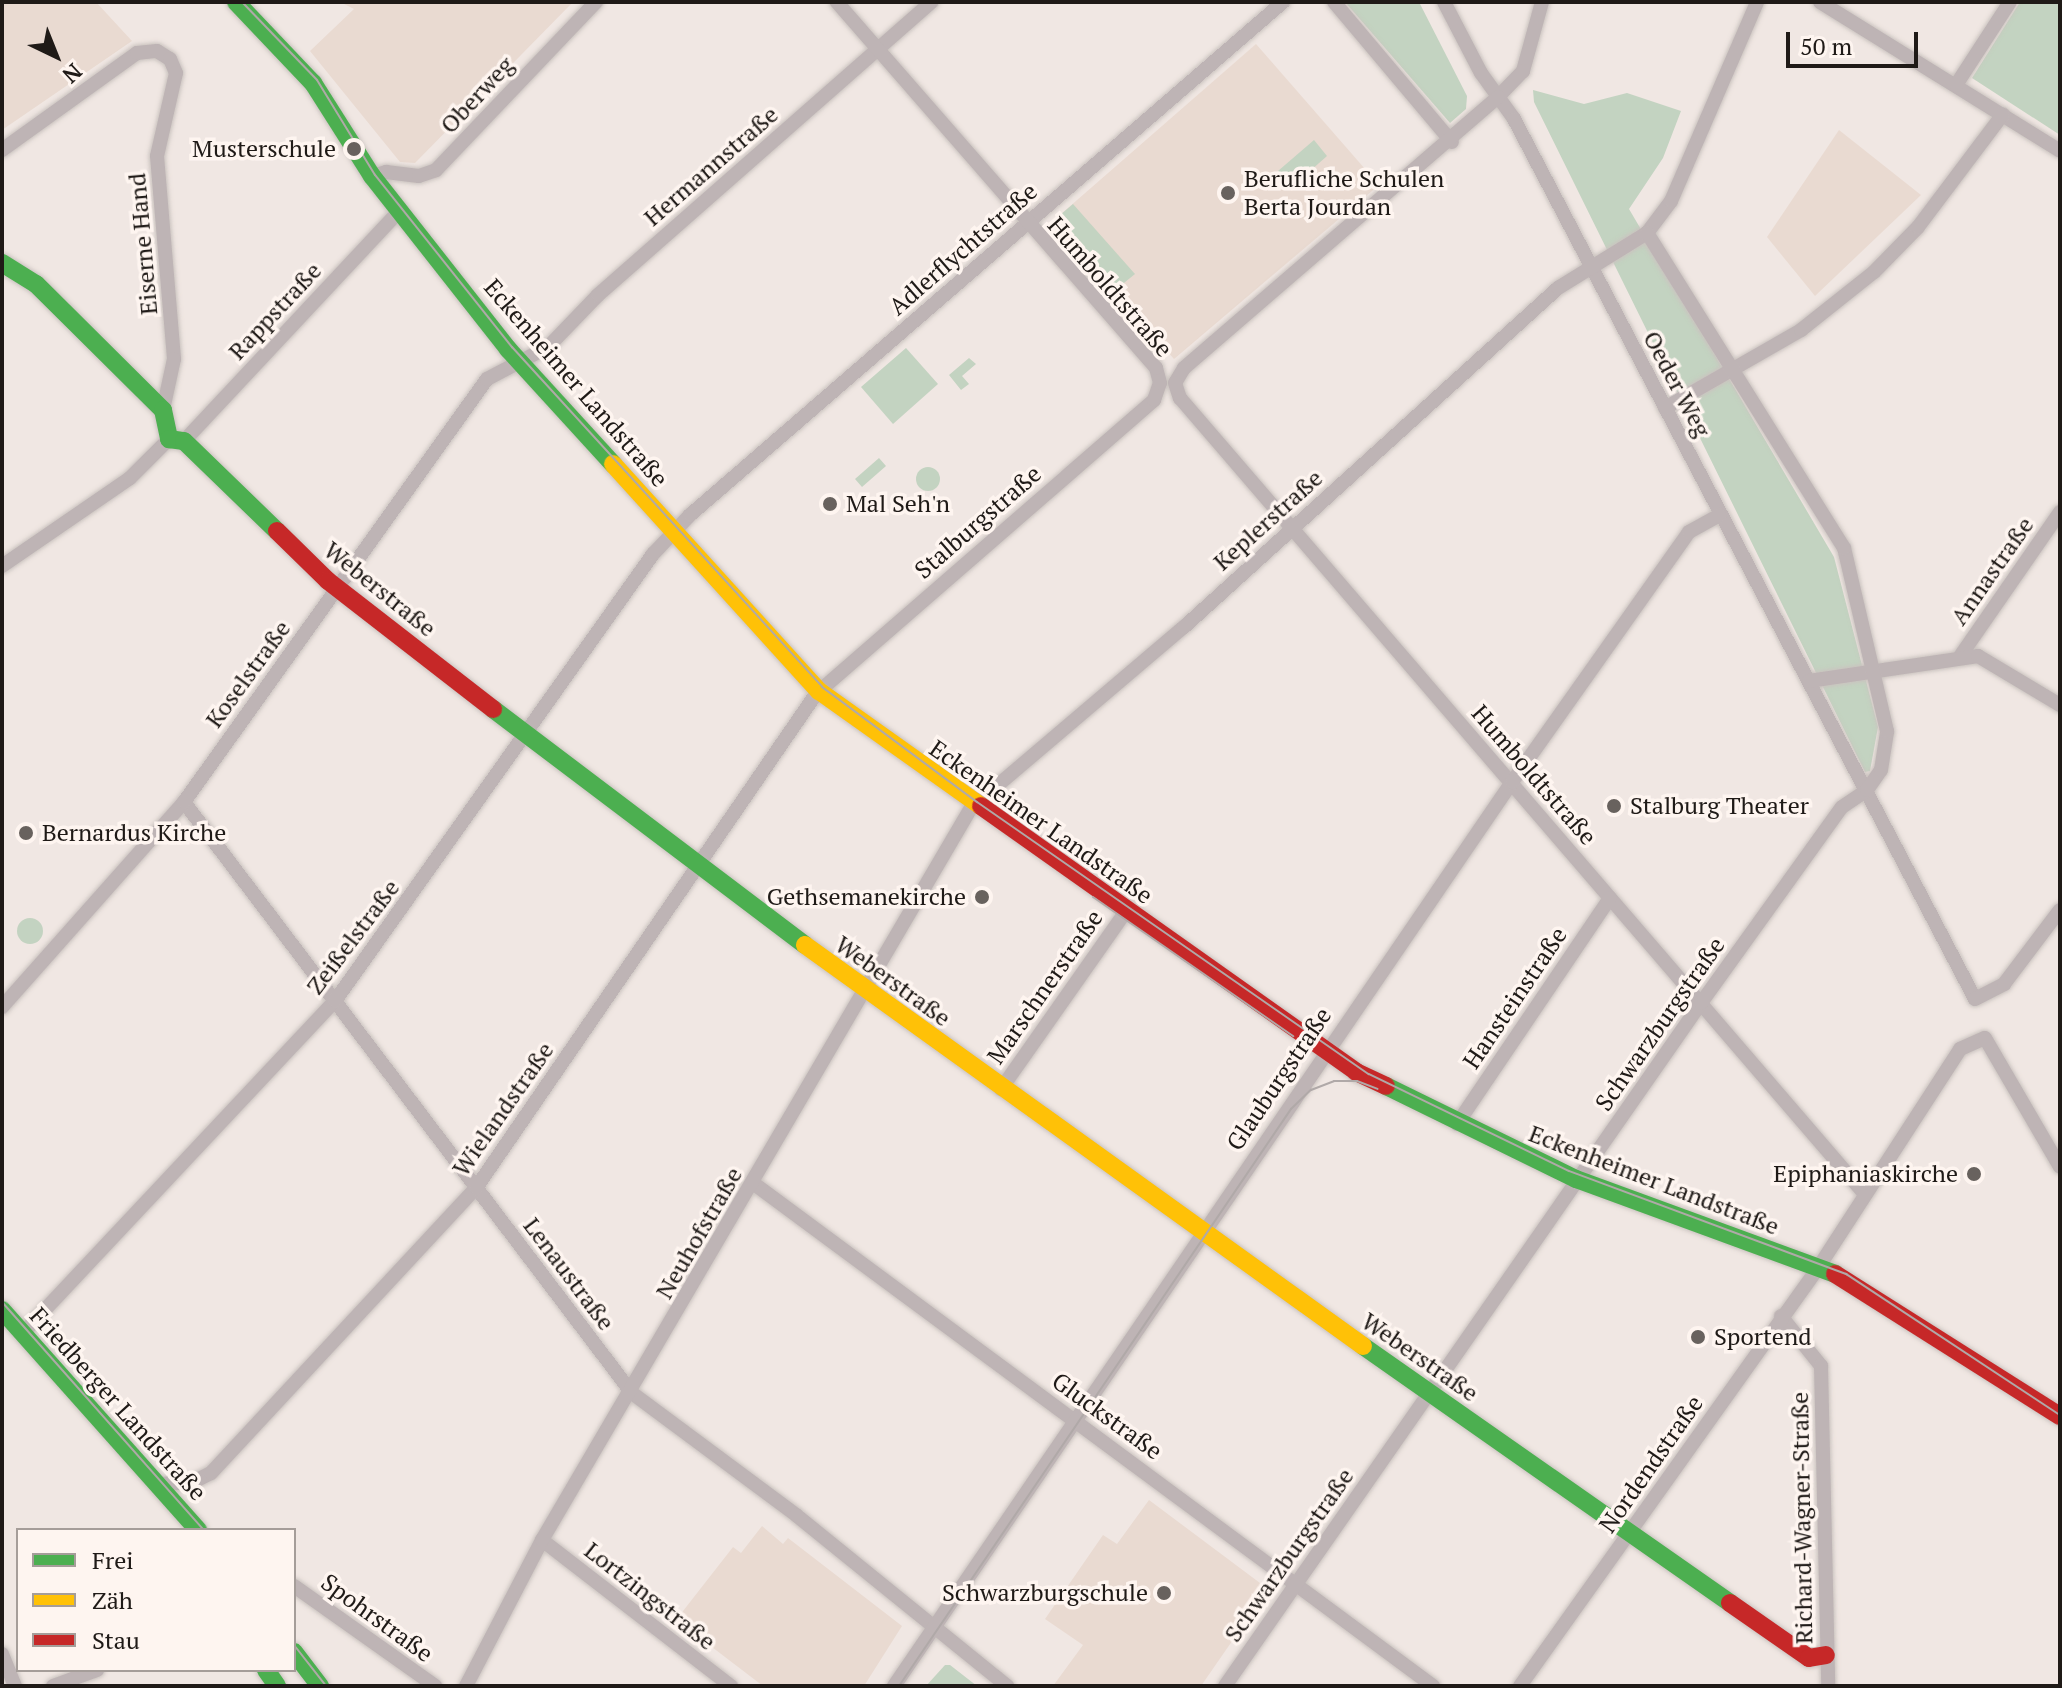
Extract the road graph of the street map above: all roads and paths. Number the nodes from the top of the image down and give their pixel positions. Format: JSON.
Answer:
{"nodes":[{"id":1,"x":236,"y":2,"type":"edge"},
{"id":2,"x":596,"y":2,"type":"edge"},
{"id":3,"x":837,"y":2,"type":"edge"},
{"id":4,"x":932,"y":2,"type":"edge"},
{"id":5,"x":1283,"y":2,"type":"edge"},
{"id":6,"x":1334,"y":2,"type":"edge"},
{"id":7,"x":1444,"y":2,"type":"edge"},
{"id":8,"x":1542,"y":2,"type":"edge"},
{"id":9,"x":1757,"y":2,"type":"edge"},
{"id":10,"x":1820,"y":2,"type":"edge"},
{"id":11,"x":2010,"y":2,"type":"edge"},
{"id":12,"x":878,"y":50,"type":"junction"},
{"id":13,"x":1956,"y":85,"type":"junction"},
{"id":14,"x":1498,"y":97,"type":"junction"},
{"id":15,"x":2003,"y":114,"type":"junction"},
{"id":16,"x":1452,"y":142,"type":"junction"},
{"id":17,"x":2,"y":150,"type":"edge"},
{"id":18,"x":2060,"y":151,"type":"edge"},
{"id":19,"x":372,"y":176,"type":"junction"},
{"id":20,"x":399,"y":211,"type":"junction"},
{"id":21,"x":1026,"y":222,"type":"junction"},
{"id":22,"x":1647,"y":233,"type":"junction"},
{"id":23,"x":2,"y":263,"type":"edge"},
{"id":24,"x":1592,"y":269,"type":"junction"},
{"id":25,"x":520,"y":363,"type":"junction"},
{"id":26,"x":1736,"y":370,"type":"junction"},
{"id":27,"x":1167,"y":383,"type":"junction"},
{"id":28,"x":1665,"y":408,"type":"junction"},
{"id":29,"x":163,"y":410,"type":"junction"},
{"id":30,"x":177,"y":440,"type":"junction"},
{"id":31,"x":2060,"y":512,"type":"edge"},
{"id":32,"x":1720,"y":515,"type":"junction"},
{"id":33,"x":1292,"y":528,"type":"junction"},
{"id":34,"x":675,"y":531,"type":"junction"},
{"id":35,"x":2,"y":566,"type":"edge"},
{"id":36,"x":337,"y":588,"type":"junction"},
{"id":37,"x":1961,"y":655,"type":"junction"},
{"id":38,"x":1877,"y":672,"type":"junction"},
{"id":39,"x":1809,"y":681,"type":"junction"},
{"id":40,"x":819,"y":691,"type":"junction"},
{"id":41,"x":2060,"y":705,"type":"edge"},
{"id":42,"x":527,"y":736,"type":"junction"},
{"id":43,"x":1512,"y":782,"type":"junction"},
{"id":44,"x":1867,"y":790,"type":"junction"},
{"id":45,"x":184,"y":802,"type":"junction"},
{"id":46,"x":975,"y":805,"type":"junction"},
{"id":47,"x":698,"y":868,"type":"junction"},
{"id":48,"x":1610,"y":898,"type":"junction"},
{"id":49,"x":2060,"y":910,"type":"edge"},
{"id":50,"x":1126,"y":911,"type":"junction"},
{"id":51,"x":864,"y":991,"type":"junction"},
{"id":52,"x":335,"y":1001,"type":"junction"},
{"id":53,"x":1701,"y":1003,"type":"junction"},
{"id":54,"x":2,"y":1007,"type":"edge"},
{"id":55,"x":1324,"y":1052,"type":"junction"},
{"id":56,"x":1001,"y":1089,"type":"junction"},
{"id":57,"x":1457,"y":1124,"type":"junction"},
{"id":58,"x":2060,"y":1165,"type":"edge"},
{"id":59,"x":1576,"y":1179,"type":"junction"},
{"id":60,"x":753,"y":1183,"type":"junction"},
{"id":61,"x":476,"y":1188,"type":"junction"},
{"id":62,"x":1863,"y":1192,"type":"junction"},
{"id":63,"x":1201,"y":1232,"type":"junction"},
{"id":64,"x":1818,"y":1268,"type":"junction"},
{"id":65,"x":2,"y":1310,"type":"edge"},
{"id":66,"x":1781,"y":1316,"type":"junction"},
{"id":67,"x":23,"y":1333,"type":"junction"},
{"id":68,"x":632,"y":1393,"type":"junction"},
{"id":69,"x":1430,"y":1394,"type":"junction"},
{"id":70,"x":2035,"y":1404,"type":"junction"},
{"id":71,"x":2060,"y":1416,"type":"edge"},
{"id":72,"x":1074,"y":1419,"type":"junction"},
{"id":73,"x":2060,"y":1426,"type":"edge"},
{"id":74,"x":159,"y":1484,"type":"junction"},
{"id":75,"x":196,"y":1528,"type":"edge"},
{"id":76,"x":1630,"y":1531,"type":"junction"},
{"id":77,"x":542,"y":1540,"type":"junction"},
{"id":78,"x":1296,"y":1584,"type":"junction"},
{"id":79,"x":296,"y":1587,"type":"edge"},
{"id":80,"x":933,"y":1628,"type":"junction"},
{"id":81,"x":2,"y":1654,"type":"edge"},
{"id":82,"x":296,"y":1655,"type":"edge"},
{"id":83,"x":1826,"y":1655,"type":"junction"},
{"id":84,"x":92,"y":1672,"type":"edge"},
{"id":85,"x":15,"y":1686,"type":"edge"},
{"id":86,"x":53,"y":1686,"type":"edge"},
{"id":87,"x":320,"y":1686,"type":"edge"},
{"id":88,"x":435,"y":1686,"type":"edge"},
{"id":89,"x":466,"y":1686,"type":"edge"},
{"id":90,"x":731,"y":1686,"type":"edge"},
{"id":91,"x":894,"y":1686,"type":"edge"},
{"id":92,"x":1007,"y":1686,"type":"edge"},
{"id":93,"x":1225,"y":1686,"type":"edge"},
{"id":94,"x":1433,"y":1686,"type":"edge"},
{"id":95,"x":1520,"y":1686,"type":"edge"},
{"id":96,"x":1828,"y":1686,"type":"edge"}],
"edges":[{"from":1,"to":19,"type":"street","name":"Eckenheimer Landstraße"},
{"from":2,"to":19,"type":"street","name":"Oberweg"},
{"from":3,"to":12,"type":"street","name":"Humboldtstraße"},
{"from":4,"to":12,"type":"street","name":"Hermannstraße"},
{"from":5,"to":21,"type":"street","name":"Adlerflychtstraße"},
{"from":6,"to":16,"type":"street"},
{"from":7,"to":14,"type":"street","name":"Oeder Weg"},
{"from":8,"to":14,"type":"street","name":"Stalburgstraße"},
{"from":9,"to":22,"type":"street","name":"Keplerstraße"},
{"from":10,"to":13,"type":"street"},
{"from":11,"to":13,"type":"street"},
{"from":12,"to":21,"type":"street","name":"Humboldtstraße"},
{"from":12,"to":25,"type":"street","name":"Hermannstraße"},
{"from":13,"to":15,"type":"street"},
{"from":14,"to":16,"type":"street","name":"Stalburgstraße"},
{"from":14,"to":24,"type":"street","name":"Oeder Weg"},
{"from":15,"to":18,"type":"street"},
{"from":15,"to":26,"type":"street"},
{"from":16,"to":27,"type":"street","name":"Stalburgstraße"},
{"from":17,"to":29,"type":"street","name":"Eiserne Hand"},
{"from":19,"to":20,"type":"street","name":"Eckenheimer Landstraße"},
{"from":20,"to":25,"type":"street","name":"Eckenheimer Landstraße"},
{"from":20,"to":30,"type":"street","name":"Rappstraße"},
{"from":21,"to":27,"type":"street","name":"Humboldtstraße"},
{"from":21,"to":34,"type":"street","name":"Adlerflychtstraße"},
{"from":22,"to":24,"type":"street","name":"Keplerstraße"},
{"from":22,"to":26,"type":"street"},
{"from":23,"to":29,"type":"street"},
{"from":24,"to":28,"type":"street","name":"Oeder Weg"},
{"from":24,"to":33,"type":"street","name":"Keplerstraße"},
{"from":25,"to":34,"type":"street","name":"Eckenheimer Landstraße"},
{"from":25,"to":36,"type":"street","name":"Koselstraße"},
{"from":26,"to":28,"type":"street"},
{"from":26,"to":38,"type":"street"},
{"from":27,"to":33,"type":"street","name":"Humboldtstraße"},
{"from":27,"to":40,"type":"street","name":"Stalburgstraße"},
{"from":28,"to":32,"type":"street","name":"Oeder Weg"},
{"from":29,"to":30,"type":"street"},
{"from":30,"to":35,"type":"street"},
{"from":30,"to":36,"type":"street","name":"Weberstraße"},
{"from":31,"to":37,"type":"street","name":"Annastraße"},
{"from":32,"to":39,"type":"street","name":"Oeder Weg"},
{"from":32,"to":43,"type":"street","name":"Glauburgstraße"},
{"from":33,"to":43,"type":"street","name":"Humboldtstraße"},
{"from":33,"to":46,"type":"street","name":"Keplerstraße"},
{"from":34,"to":40,"type":"street","name":"Eckenheimer Landstraße"},
{"from":34,"to":42,"type":"street","name":"Zeißelstraße"},
{"from":36,"to":42,"type":"street","name":"Weberstraße"},
{"from":36,"to":45,"type":"street","name":"Koselstraße"},
{"from":37,"to":38,"type":"street"},
{"from":37,"to":41,"type":"street"},
{"from":38,"to":39,"type":"street"},
{"from":38,"to":44,"type":"street"},
{"from":39,"to":44,"type":"street","name":"Oeder Weg"},
{"from":40,"to":46,"type":"street","name":"Eckenheimer Landstraße"},
{"from":40,"to":47,"type":"street","name":"Wielandstraße"},
{"from":42,"to":47,"type":"street","name":"Weberstraße"},
{"from":42,"to":52,"type":"street","name":"Zeißelstraße"},
{"from":43,"to":48,"type":"street","name":"Humboldtstraße"},
{"from":43,"to":55,"type":"street","name":"Glauburgstraße"},
{"from":44,"to":49,"type":"street","name":"Oeder Weg"},
{"from":44,"to":53,"type":"street","name":"Schwarzburgstraße"},
{"from":45,"to":52,"type":"street","name":"Lenaustraße"},
{"from":45,"to":54,"type":"street","name":"Koselstraße"},
{"from":46,"to":50,"type":"street","name":"Eckenheimer Landstraße"},
{"from":46,"to":51,"type":"street","name":"Neuhofstraße"},
{"from":47,"to":51,"type":"street","name":"Weberstraße"},
{"from":47,"to":61,"type":"street","name":"Wielandstraße"},
{"from":48,"to":53,"type":"street","name":"Humboldtstraße"},
{"from":48,"to":57,"type":"street","name":"Hansteinstraße"},
{"from":50,"to":55,"type":"street","name":"Eckenheimer Landstraße"},
{"from":50,"to":56,"type":"street","name":"Marschnerstraße"},
{"from":51,"to":56,"type":"street","name":"Weberstraße"},
{"from":51,"to":60,"type":"street","name":"Neuhofstraße"},
{"from":52,"to":61,"type":"street","name":"Lenaustraße"},
{"from":52,"to":67,"type":"street","name":"Zeißelstraße"},
{"from":53,"to":59,"type":"street","name":"Schwarzburgstraße"},
{"from":53,"to":62,"type":"street","name":"Humboldtstraße"},
{"from":55,"to":57,"type":"street","name":"Eckenheimer Landstraße"},
{"from":55,"to":63,"type":"street","name":"Glauburgstraße"},
{"from":56,"to":63,"type":"street","name":"Weberstraße"},
{"from":57,"to":59,"type":"street","name":"Eckenheimer Landstraße"},
{"from":58,"to":62,"type":"street","name":"Nordendstraße"},
{"from":59,"to":64,"type":"street","name":"Eckenheimer Landstraße"},
{"from":59,"to":69,"type":"street","name":"Schwarzburgstraße"},
{"from":60,"to":68,"type":"street","name":"Neuhofstraße"},
{"from":60,"to":72,"type":"street","name":"Gluckstraße"},
{"from":61,"to":68,"type":"street","name":"Lenaustraße"},
{"from":61,"to":74,"type":"street","name":"Wielandstraße"},
{"from":62,"to":64,"type":"street","name":"Nordendstraße"},
{"from":63,"to":69,"type":"street","name":"Weberstraße"},
{"from":63,"to":72,"type":"street","name":"Glauburgstraße"},
{"from":64,"to":66,"type":"street","name":"Nordendstraße"},
{"from":64,"to":70,"type":"street","name":"Eckenheimer Landstraße"},
{"from":65,"to":67,"type":"street","name":"Friedberger Landstraße"},
{"from":66,"to":76,"type":"street","name":"Nordendstraße"},
{"from":66,"to":83,"type":"street","name":"Richard-Wagner-Straße"},
{"from":67,"to":74,"type":"street","name":"Friedberger Landstraße"},
{"from":68,"to":77,"type":"street","name":"Neuhofstraße"},
{"from":68,"to":80,"type":"street","name":"Lenaustraße"},
{"from":69,"to":76,"type":"street","name":"Weberstraße"},
{"from":69,"to":78,"type":"street","name":"Schwarzburgstraße"},
{"from":70,"to":71,"type":"street","name":"Eckenheimer Landstraße"},
{"from":70,"to":73,"type":"street","name":"Eckenheimer Landstraße"},
{"from":72,"to":78,"type":"street","name":"Gluckstraße"},
{"from":72,"to":80,"type":"street","name":"Glauburgstraße"},
{"from":74,"to":75,"type":"street","name":"Friedberger Landstraße"},
{"from":76,"to":83,"type":"street","name":"Weberstraße"},
{"from":76,"to":95,"type":"street","name":"Nordendstraße"},
{"from":77,"to":89,"type":"street","name":"Neuhofstraße"},
{"from":77,"to":90,"type":"street","name":"Lortzingstraße"},
{"from":78,"to":93,"type":"street","name":"Schwarzburgstraße"},
{"from":78,"to":94,"type":"street","name":"Gluckstraße"},
{"from":79,"to":88,"type":"street","name":"Spohrstraße"},
{"from":80,"to":91,"type":"street","name":"Glauburgstraße"},
{"from":80,"to":92,"type":"street","name":"Lenaustraße"},
{"from":81,"to":85,"type":"street"},
{"from":82,"to":87,"type":"street"},
{"from":83,"to":96,"type":"street","name":"Richard-Wagner-Straße"},
{"from":84,"to":86,"type":"street"}]}
